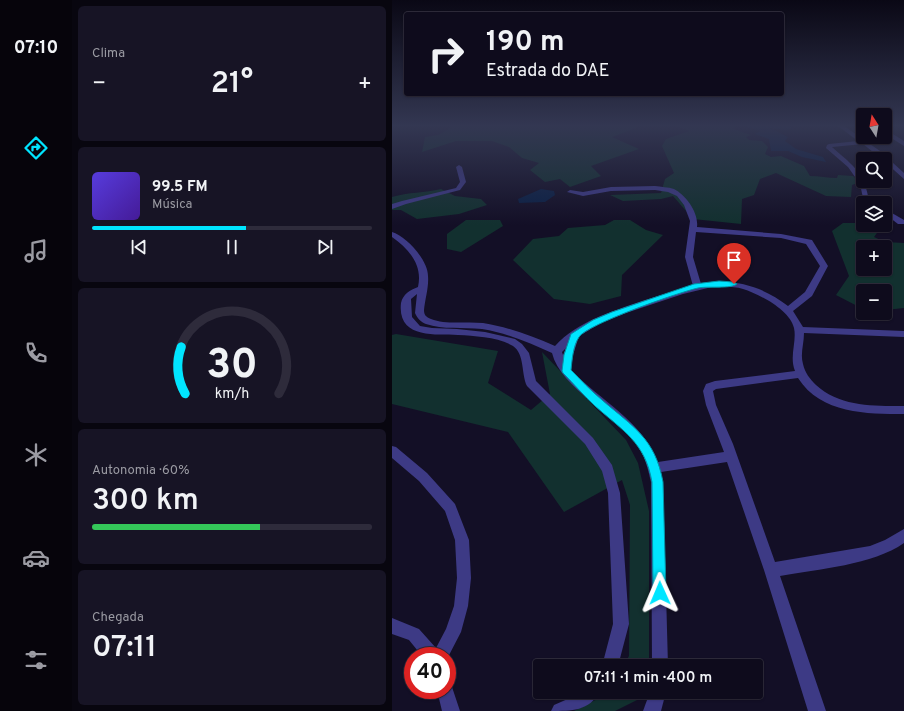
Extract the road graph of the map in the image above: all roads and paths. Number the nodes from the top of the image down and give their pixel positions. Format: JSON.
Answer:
{"nodes":[{"id":1,"x":842,"y":159,"type":"edge"},
{"id":2,"x":885,"y":159,"type":"edge"},
{"id":3,"x":459,"y":167,"type":"dead end"},
{"id":4,"x":904,"y":177,"type":"edge"},
{"id":5,"x":570,"y":192,"type":"dead end"},
{"id":6,"x":865,"y":196,"type":"edge"},
{"id":7,"x":392,"y":207,"type":"edge"},
{"id":8,"x":892,"y":216,"type":"edge"},
{"id":9,"x":901,"y":222,"type":"dead end"},
{"id":10,"x":693,"y":229,"type":"junction"},
{"id":11,"x":392,"y":234,"type":"edge"},
{"id":12,"x":697,"y":286,"type":"junction"},
{"id":13,"x":421,"y":289,"type":"junction"},
{"id":14,"x":788,"y":311,"type":"junction"},
{"id":15,"x":800,"y":330,"type":"junction"},
{"id":16,"x":576,"y":334,"type":"junction"},
{"id":17,"x":904,"y":334,"type":"edge"},
{"id":18,"x":557,"y":351,"type":"junction"},
{"id":19,"x":566,"y":371,"type":"junction"},
{"id":20,"x":800,"y":374,"type":"junction"},
{"id":21,"x":904,"y":410,"type":"edge"},
{"id":22,"x":392,"y":451,"type":"edge"},
{"id":23,"x":731,"y":456,"type":"junction"},
{"id":24,"x":655,"y":468,"type":"junction"},
{"id":25,"x":904,"y":534,"type":"edge"},
{"id":26,"x":771,"y":570,"type":"junction"},
{"id":27,"x":392,"y":626,"type":"edge"},
{"id":28,"x":425,"y":647,"type":"edge"},
{"id":29,"x":445,"y":647,"type":"edge"},
{"id":30,"x":612,"y":659,"type":"edge"},
{"id":31,"x":660,"y":659,"type":"edge"},
{"id":32,"x":447,"y":699,"type":"edge"},
{"id":33,"x":582,"y":699,"type":"edge"},
{"id":34,"x":656,"y":699,"type":"edge"},
{"id":35,"x":451,"y":711,"type":"edge"},
{"id":36,"x":560,"y":711,"type":"edge"},
{"id":37,"x":652,"y":711,"type":"edge"},
{"id":38,"x":817,"y":711,"type":"edge"}],
"edges":[{"from":1,"to":6,"type":"street"},
{"from":2,"to":4,"type":"street"},
{"from":3,"to":7,"type":"street"},
{"from":5,"to":10,"type":"street"},
{"from":8,"to":9,"type":"street"},
{"from":10,"to":12,"type":"street"},
{"from":10,"to":14,"type":"street"},
{"from":11,"to":13,"type":"street"},
{"from":12,"to":14,"type":"street"},
{"from":12,"to":16,"type":"street"},
{"from":13,"to":18,"type":"street"},
{"from":13,"to":30,"type":"street"},
{"from":14,"to":15,"type":"street"},
{"from":15,"to":17,"type":"street"},
{"from":15,"to":20,"type":"street"},
{"from":16,"to":18,"type":"street"},
{"from":16,"to":19,"type":"street"},
{"from":18,"to":19,"type":"street"},
{"from":19,"to":24,"type":"street"},
{"from":20,"to":21,"type":"street"},
{"from":20,"to":23,"type":"street"},
{"from":22,"to":29,"type":"street"},
{"from":23,"to":24,"type":"street"},
{"from":23,"to":26,"type":"street"},
{"from":24,"to":31,"type":"street"},
{"from":25,"to":26,"type":"street"},
{"from":26,"to":38,"type":"street"},
{"from":27,"to":28,"type":"street"},
{"from":32,"to":35,"type":"street"},
{"from":33,"to":36,"type":"street"},
{"from":34,"to":37,"type":"street"}]}
